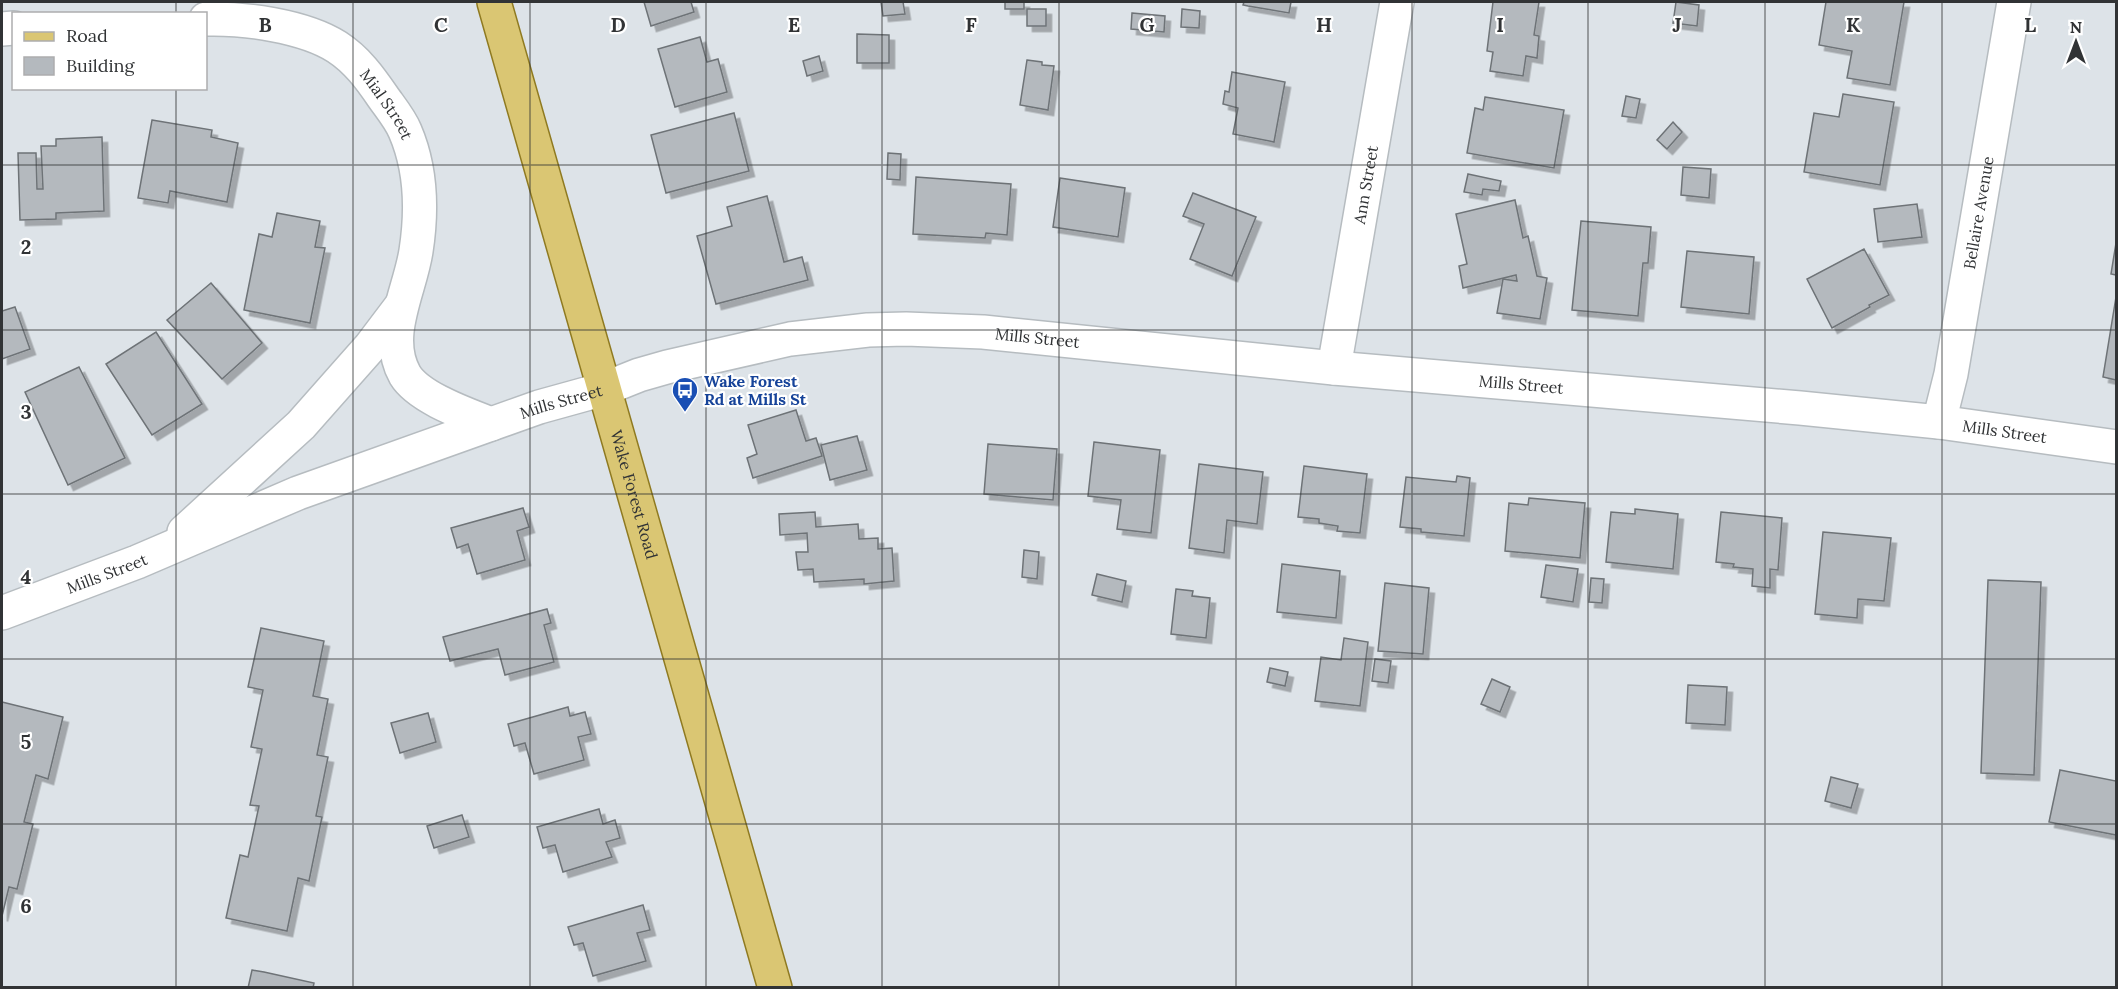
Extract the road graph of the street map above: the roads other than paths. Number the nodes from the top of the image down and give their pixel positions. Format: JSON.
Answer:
{"nodes":[{"id":1,"x":494,"y":2,"type":"edge"},
{"id":2,"x":1397,"y":2,"type":"edge"},
{"id":3,"x":2014,"y":2,"type":"edge"},
{"id":4,"x":207,"y":19,"type":"edge"},
{"id":5,"x":402,"y":305,"type":"junction"},
{"id":6,"x":1334,"y":368,"type":"junction"},
{"id":7,"x":604,"y":389,"type":"junction"},
{"id":8,"x":1939,"y":422,"type":"junction"},
{"id":9,"x":491,"y":424,"type":"junction"},
{"id":10,"x":2116,"y":447,"type":"edge"},
{"id":11,"x":165,"y":550,"type":"junction"},
{"id":12,"x":2,"y":613,"type":"edge"},
{"id":13,"x":775,"y":987,"type":"edge"}],
"edges":[{"from":1,"to":7,"type":"main road","name":"Wake Forest Road"},
{"from":2,"to":6,"type":"street","name":"Ann Street"},
{"from":3,"to":8,"type":"street","name":"Bellaire Avenue"},
{"from":4,"to":5,"type":"street","name":"Mial Street"},
{"from":5,"to":9,"type":"street","name":"Mial Street"},
{"from":5,"to":11,"type":"street","name":"Mial Street"},
{"from":6,"to":7,"type":"street","name":"Mills Street"},
{"from":6,"to":8,"type":"street","name":"Mills Street"},
{"from":7,"to":9,"type":"street","name":"Mills Street"},
{"from":7,"to":13,"type":"main road","name":"Wake Forest Road"},
{"from":8,"to":10,"type":"street","name":"Mills Street"},
{"from":9,"to":11,"type":"street","name":"Mills Street"},
{"from":11,"to":12,"type":"street","name":"Mills Street"}]}
